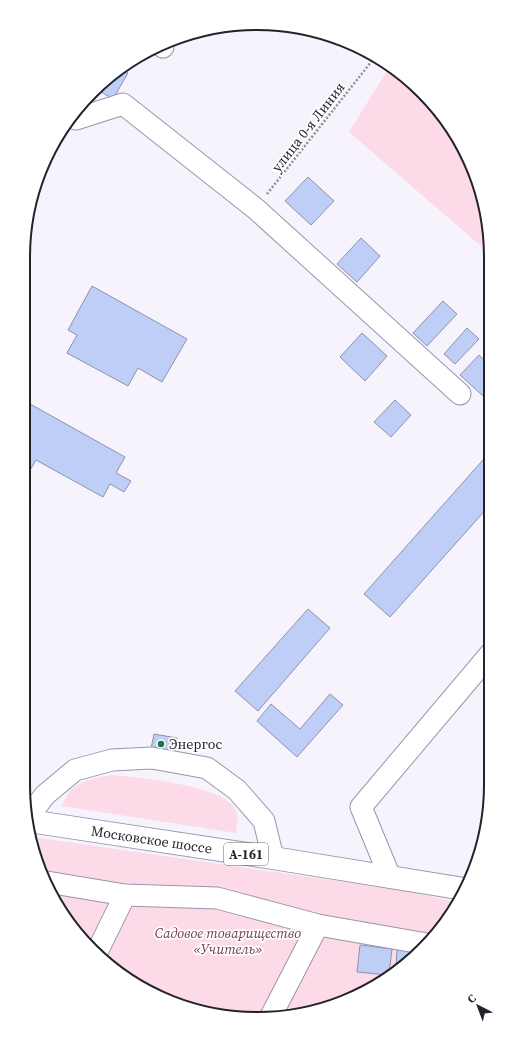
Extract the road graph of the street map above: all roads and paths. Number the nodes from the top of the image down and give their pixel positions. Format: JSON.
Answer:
{"nodes":[{"id":1,"x":372,"y":61,"type":"edge"},
{"id":2,"x":77,"y":119,"type":"edge"},
{"id":3,"x":256,"y":209,"type":"junction"},
{"id":4,"x":460,"y":394,"type":"dead end"},
{"id":5,"x":484,"y":660,"type":"edge"},
{"id":6,"x":32,"y":812,"type":"edge"},
{"id":7,"x":33,"y":822,"type":"edge"},
{"id":8,"x":272,"y":858,"type":"junction"},
{"id":9,"x":390,"y":877,"type":"junction"},
{"id":10,"x":52,"y":883,"type":"edge"},
{"id":11,"x":459,"y":888,"type":"edge"},
{"id":12,"x":125,"y":895,"type":"junction"},
{"id":13,"x":318,"y":925,"type":"junction"},
{"id":14,"x":421,"y":943,"type":"edge"},
{"id":15,"x":99,"y":948,"type":"edge"},
{"id":16,"x":273,"y":1012,"type":"edge"}],
"edges":[{"from":1,"to":3,"type":"path","name":"улица 0-я Линия"},
{"from":2,"to":3,"type":"street"},
{"from":3,"to":4,"type":"street"},
{"from":5,"to":9,"type":"street"},
{"from":6,"to":8,"type":"street"},
{"from":7,"to":8,"type":"highway","name":"Московское шоссе","number":"А-161"},
{"from":8,"to":9,"type":"highway","name":"Московское шоссе","number":"А-161"},
{"from":9,"to":11,"type":"highway","name":"Московское шоссе","number":"А-161"},
{"from":10,"to":12,"type":"street"},
{"from":12,"to":13,"type":"street"},
{"from":12,"to":15,"type":"street"},
{"from":13,"to":14,"type":"street"},
{"from":13,"to":16,"type":"street"}]}
